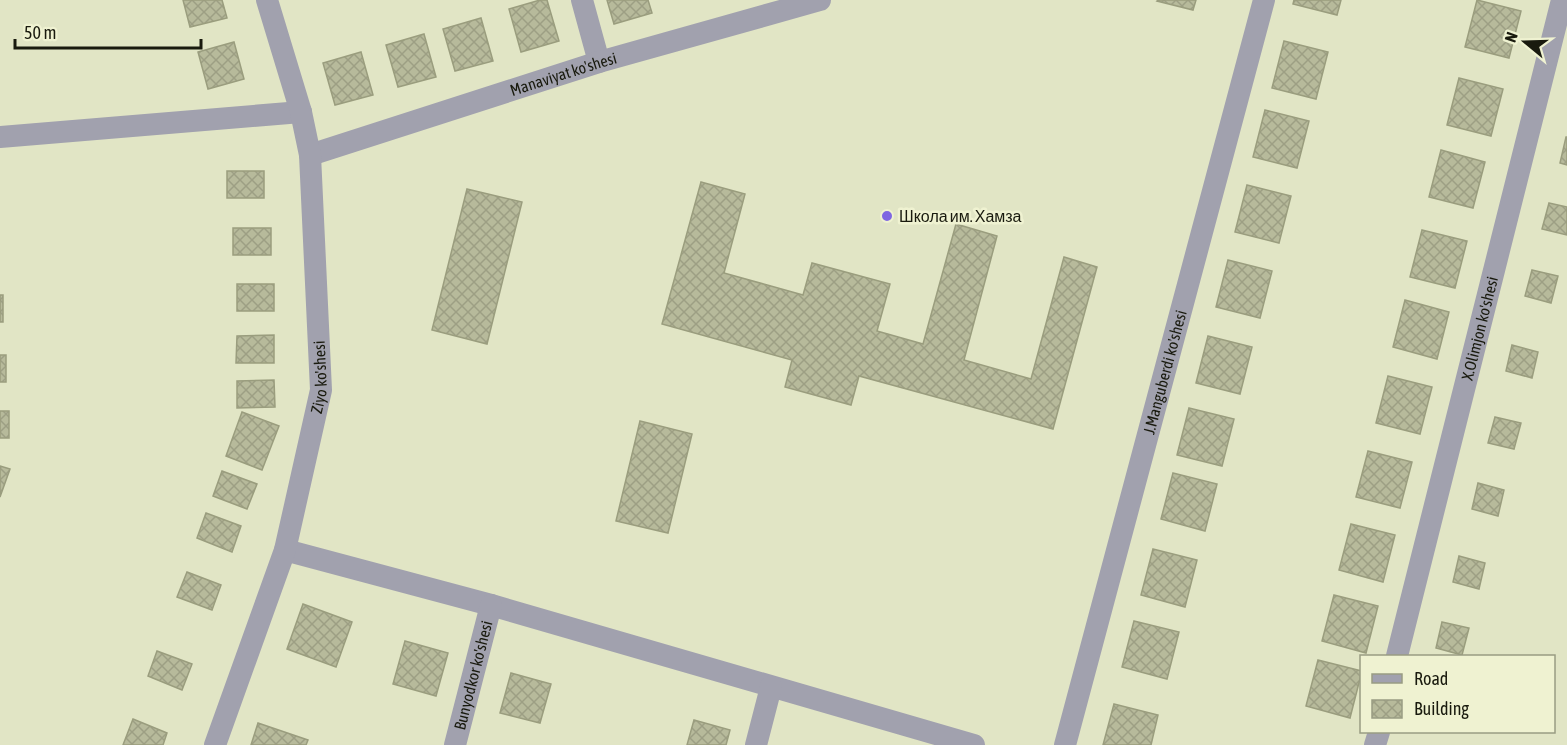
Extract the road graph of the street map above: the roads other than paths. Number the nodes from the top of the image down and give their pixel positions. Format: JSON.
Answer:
{"nodes":[{"id":1,"x":267,"y":0,"type":"edge"},
{"id":2,"x":582,"y":0,"type":"edge"},
{"id":3,"x":820,"y":0,"type":"edge"},
{"id":4,"x":1264,"y":0,"type":"edge"},
{"id":5,"x":1562,"y":0,"type":"edge"},
{"id":6,"x":599,"y":62,"type":"junction"},
{"id":7,"x":300,"y":112,"type":"junction"},
{"id":8,"x":0,"y":137,"type":"edge"},
{"id":9,"x":310,"y":155,"type":"junction"},
{"id":10,"x":285,"y":550,"type":"junction"},
{"id":11,"x":491,"y":606,"type":"junction"},
{"id":12,"x":1398,"y":655,"type":"edge"},
{"id":13,"x":771,"y":687,"type":"junction"},
{"id":14,"x":215,"y":745,"type":"edge"},
{"id":15,"x":455,"y":745,"type":"edge"},
{"id":16,"x":756,"y":745,"type":"edge"},
{"id":17,"x":974,"y":745,"type":"edge"},
{"id":18,"x":1065,"y":745,"type":"edge"}],
"edges":[{"from":1,"to":7,"type":"street","name":"Ziyo ko'shesi"},
{"from":2,"to":6,"type":"street"},
{"from":3,"to":6,"type":"street","name":"Manaviyat ko'shesi"},
{"from":4,"to":18,"type":"street","name":"J.Manguberdi ko'shesi"},
{"from":5,"to":12,"type":"street","name":"X.Olimjon ko'shesi"},
{"from":6,"to":9,"type":"street","name":"Manaviyat ko'shesi"},
{"from":7,"to":8,"type":"street"},
{"from":7,"to":9,"type":"street","name":"Ziyo ko'shesi"},
{"from":9,"to":10,"type":"street","name":"Ziyo ko'shesi"},
{"from":10,"to":11,"type":"street"},
{"from":10,"to":14,"type":"street","name":"Ziyo ko'shesi"},
{"from":11,"to":13,"type":"street"},
{"from":11,"to":15,"type":"street","name":"Bunyodkor ko'shesi"},
{"from":13,"to":16,"type":"street"},
{"from":13,"to":17,"type":"street"}]}
